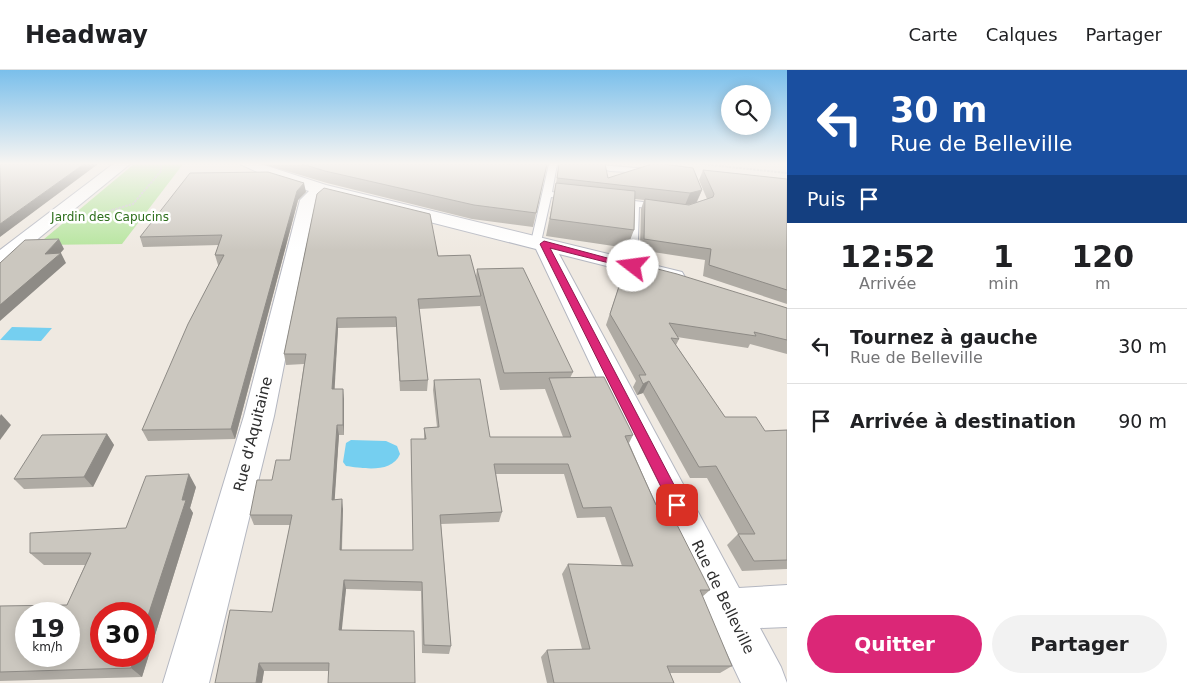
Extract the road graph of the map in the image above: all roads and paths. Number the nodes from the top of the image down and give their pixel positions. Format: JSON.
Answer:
{"nodes":[{"id":1,"x":86,"y":193,"type":"edge"},
{"id":2,"x":143,"y":193,"type":"edge"},
{"id":3,"x":317,"y":193,"type":"edge"},
{"id":4,"x":336,"y":193,"type":"edge"},
{"id":5,"x":548,"y":194,"type":"joint"},
{"id":6,"x":577,"y":198,"type":"edge"},
{"id":7,"x":606,"y":201,"type":"edge"},
{"id":8,"x":635,"y":204,"type":"junction"},
{"id":9,"x":665,"y":208,"type":"edge"},
{"id":10,"x":88,"y":216,"type":"dead end"},
{"id":11,"x":540,"y":243,"type":"junction"},
{"id":12,"x":0,"y":260,"type":"edge"},
{"id":13,"x":633,"y":266,"type":"junction"},
{"id":14,"x":688,"y":281,"type":"edge"},
{"id":15,"x":787,"y":606,"type":"edge"},
{"id":16,"x":730,"y":609,"type":"junction"},
{"id":17,"x":186,"y":683,"type":"edge"},
{"id":18,"x":766,"y":683,"type":"edge"}],
"edges":[{"from":1,"to":12,"type":"street"},
{"from":2,"to":10,"type":"path"},
{"from":3,"to":17,"type":"street","name":"Rue d'Aquitaine"},
{"from":4,"to":11,"type":"street"},
{"from":5,"to":6,"type":"lane"},
{"from":5,"to":11,"type":"lane"},
{"from":7,"to":8,"type":"lane"},
{"from":8,"to":9,"type":"lane"},
{"from":8,"to":13,"type":"lane"},
{"from":11,"to":13,"type":"street"},
{"from":11,"to":16,"type":"street","name":"Rue de Belleville"},
{"from":13,"to":14,"type":"street"},
{"from":15,"to":16,"type":"street"},
{"from":16,"to":18,"type":"street","name":"Rue de Belleville"}]}
